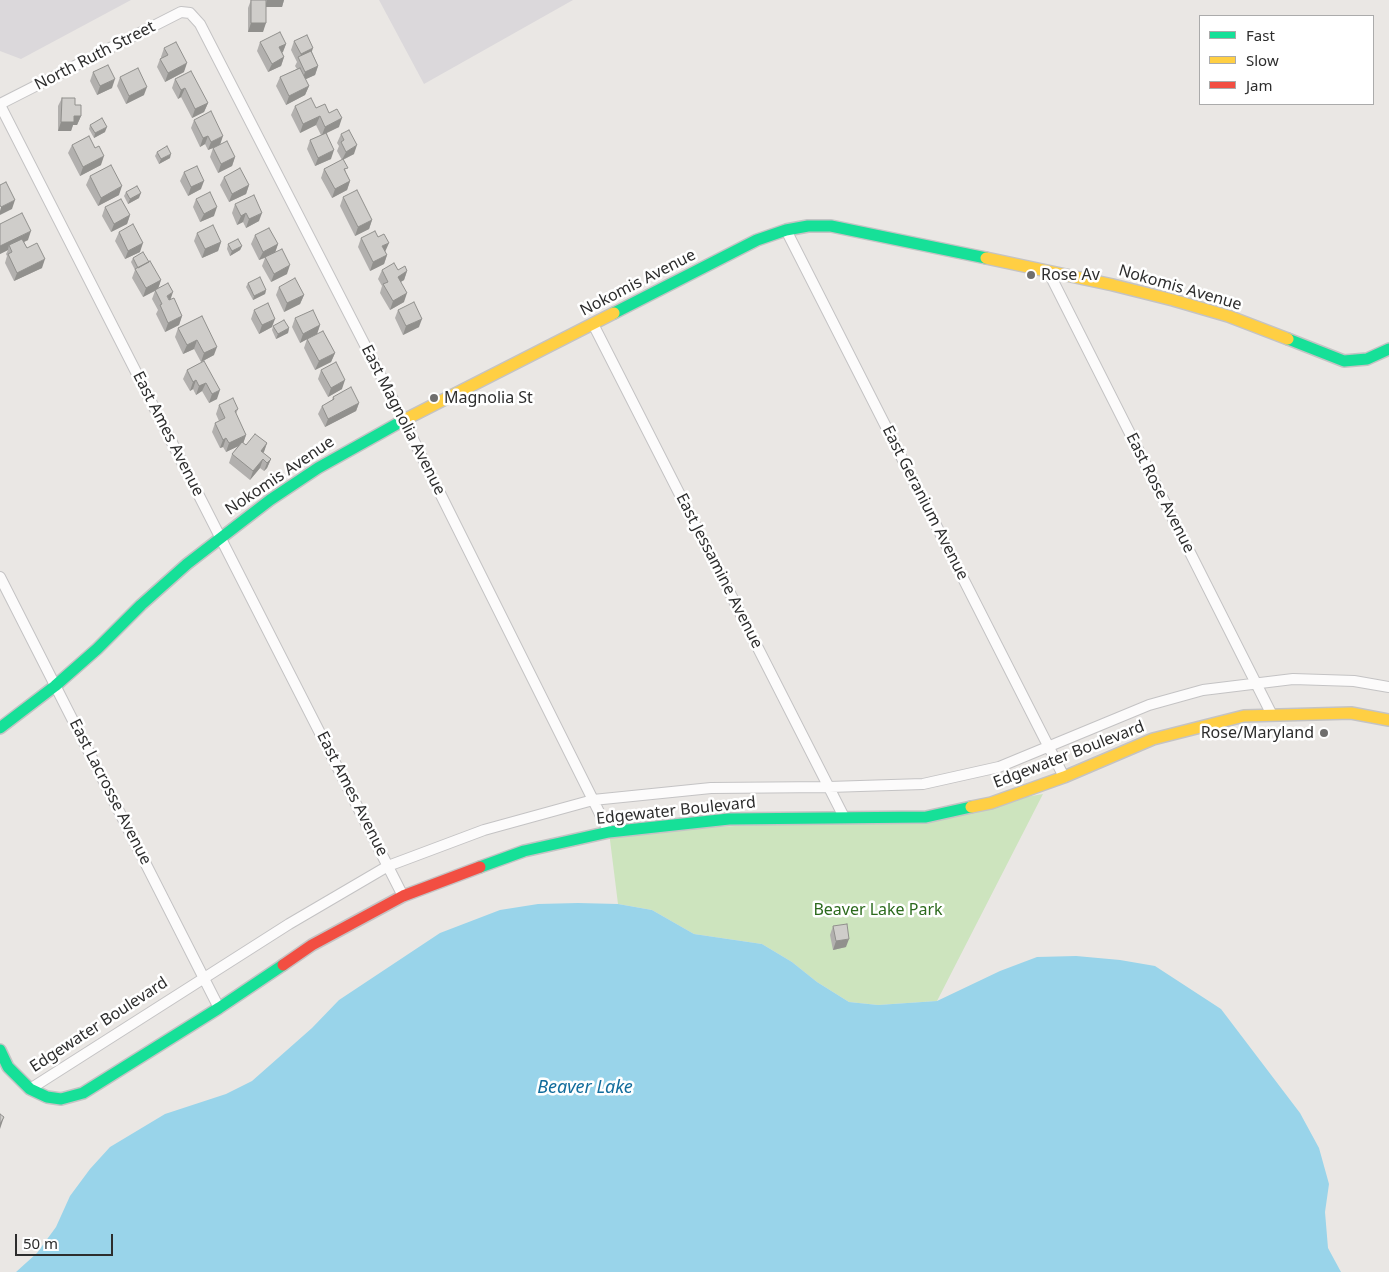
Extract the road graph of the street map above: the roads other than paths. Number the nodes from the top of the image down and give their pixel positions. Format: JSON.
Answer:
{"nodes":[{"id":1,"x":190,"y":14,"type":"joint"},
{"id":2,"x":0,"y":105,"type":"edge"},
{"id":3,"x":786,"y":230,"type":"junction"},
{"id":4,"x":1048,"y":271,"type":"junction"},
{"id":5,"x":593,"y":324,"type":"junction"},
{"id":6,"x":1389,"y":349,"type":"edge"},
{"id":7,"x":404,"y":420,"type":"junction"},
{"id":8,"x":220,"y":536,"type":"junction"},
{"id":9,"x":0,"y":577,"type":"edge"},
{"id":10,"x":1256,"y":683,"type":"junction"},
{"id":11,"x":56,"y":686,"type":"junction"},
{"id":12,"x":1389,"y":687,"type":"edge"},
{"id":13,"x":1272,"y":715,"type":"junction"},
{"id":14,"x":1389,"y":720,"type":"edge"},
{"id":15,"x":0,"y":728,"type":"edge"},
{"id":16,"x":1049,"y":747,"type":"junction"},
{"id":17,"x":1064,"y":777,"type":"junction"},
{"id":18,"x":829,"y":787,"type":"junction"},
{"id":19,"x":593,"y":800,"type":"junction"},
{"id":20,"x":844,"y":817,"type":"junction"},
{"id":21,"x":609,"y":832,"type":"junction"},
{"id":22,"x":388,"y":866,"type":"junction"},
{"id":23,"x":403,"y":896,"type":"junction"},
{"id":24,"x":204,"y":978,"type":"junction"},
{"id":25,"x":219,"y":1008,"type":"junction"},
{"id":26,"x":0,"y":1050,"type":"edge"},
{"id":27,"x":30,"y":1089,"type":"junction"}],
"edges":[{"from":1,"to":2,"type":"street","name":"North Ruth Street"},
{"from":1,"to":7,"type":"street","name":"East Magnolia Avenue"},
{"from":2,"to":8,"type":"street","name":"East Ames Avenue"},
{"from":3,"to":4,"type":"street","name":"Nokomis Avenue"},
{"from":3,"to":5,"type":"street","name":"Nokomis Avenue"},
{"from":3,"to":16,"type":"street","name":"East Geranium Avenue"},
{"from":4,"to":6,"type":"street","name":"Nokomis Avenue"},
{"from":4,"to":10,"type":"street","name":"East Rose Avenue"},
{"from":5,"to":7,"type":"street","name":"Nokomis Avenue"},
{"from":5,"to":18,"type":"street","name":"East Jessamine Avenue"},
{"from":7,"to":8,"type":"street","name":"Nokomis Avenue"},
{"from":7,"to":19,"type":"street","name":"East Magnolia Avenue"},
{"from":8,"to":11,"type":"street","name":"Nokomis Avenue"},
{"from":8,"to":22,"type":"street","name":"East Ames Avenue"},
{"from":9,"to":11,"type":"street","name":"East Lacrosse Avenue"},
{"from":10,"to":12,"type":"street","name":"Edgewater Boulevard"},
{"from":10,"to":13,"type":"street","name":"East Rose Avenue"},
{"from":10,"to":16,"type":"street","name":"Edgewater Boulevard"},
{"from":11,"to":15,"type":"street","name":"Nokomis Avenue"},
{"from":11,"to":24,"type":"street","name":"East Lacrosse Avenue"},
{"from":13,"to":14,"type":"street","name":"Edgewater Boulevard"},
{"from":13,"to":17,"type":"street","name":"Edgewater Boulevard"},
{"from":16,"to":17,"type":"street","name":"East Geranium Avenue"},
{"from":16,"to":18,"type":"street","name":"Edgewater Boulevard"},
{"from":17,"to":20,"type":"street","name":"Edgewater Boulevard"},
{"from":18,"to":19,"type":"street","name":"Edgewater Boulevard"},
{"from":18,"to":20,"type":"street","name":"East Jessamine Avenue"},
{"from":19,"to":21,"type":"street","name":"East Magnolia Avenue"},
{"from":19,"to":22,"type":"street","name":"Edgewater Boulevard"},
{"from":20,"to":21,"type":"street","name":"Edgewater Boulevard"},
{"from":21,"to":23,"type":"street","name":"Edgewater Boulevard"},
{"from":22,"to":23,"type":"street","name":"East Ames Avenue"},
{"from":22,"to":24,"type":"street","name":"Edgewater Boulevard"},
{"from":23,"to":25,"type":"street","name":"Edgewater Boulevard"},
{"from":24,"to":25,"type":"street","name":"East Lacrosse Avenue"},
{"from":24,"to":27,"type":"street","name":"Edgewater Boulevard"},
{"from":25,"to":27,"type":"street","name":"Edgewater Boulevard"},
{"from":26,"to":27,"type":"street"}]}
